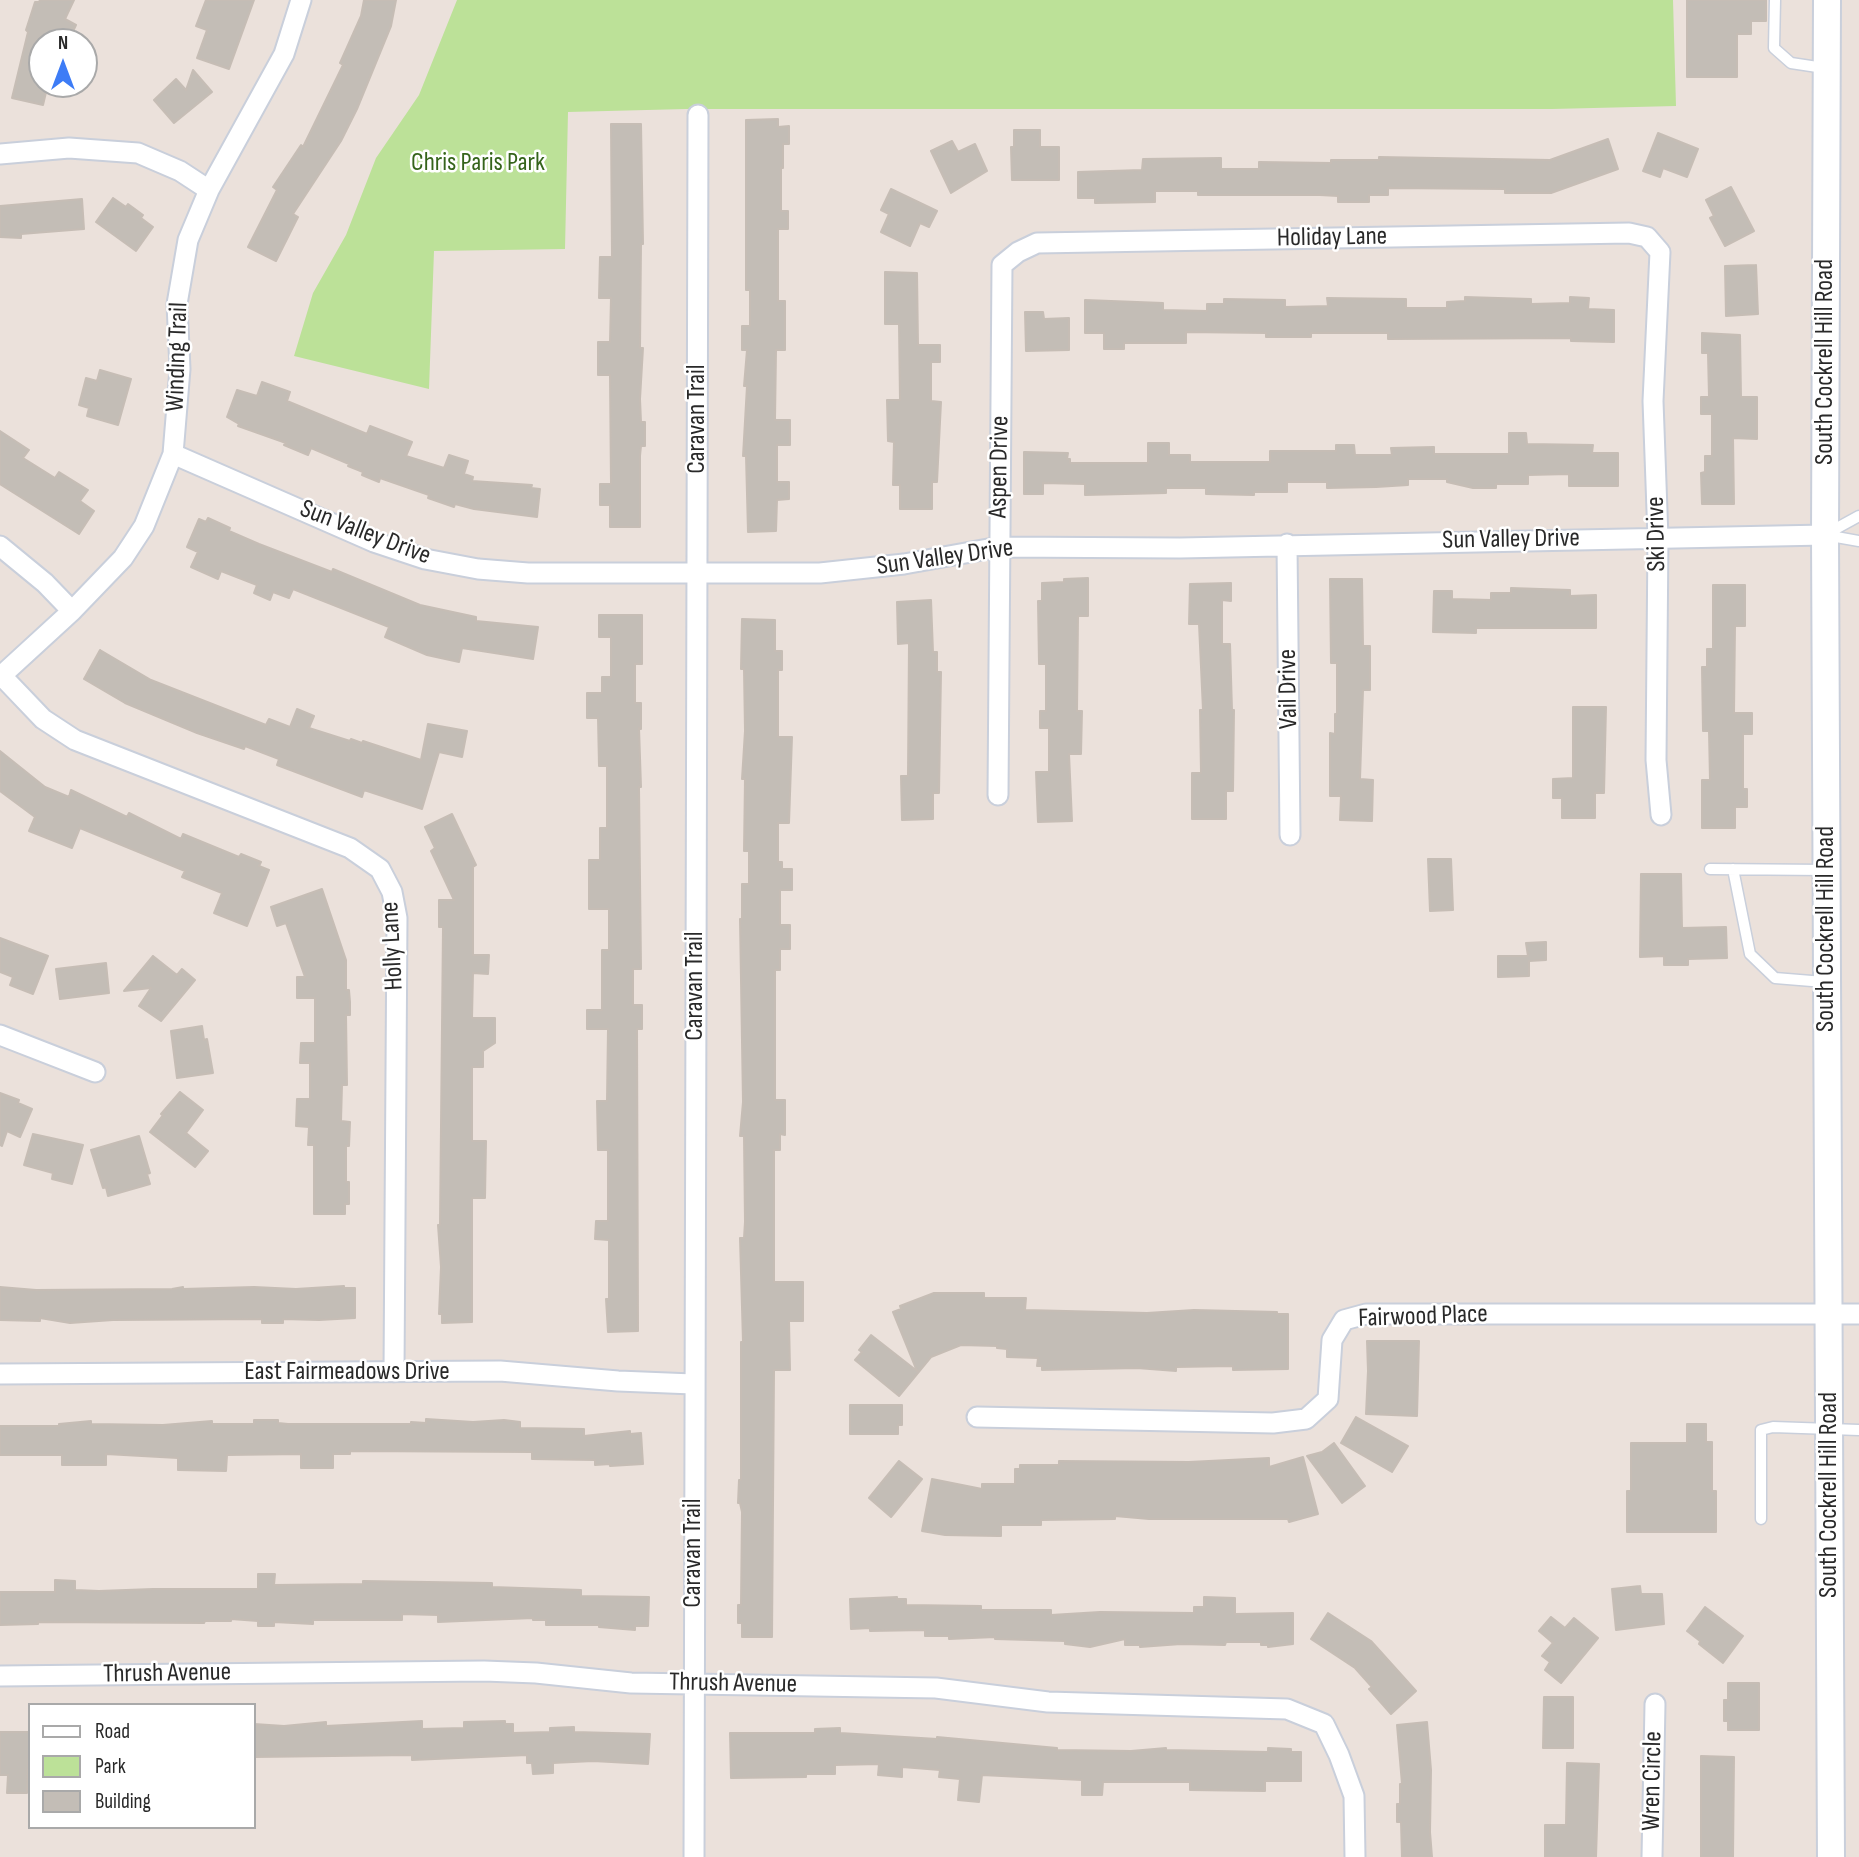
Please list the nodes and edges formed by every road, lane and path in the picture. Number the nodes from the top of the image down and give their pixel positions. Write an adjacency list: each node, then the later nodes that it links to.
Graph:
1 (301, 0): 7 (street, Winding Trail)
2 (1775, 0): 4 (lane)
3 (1827, 0): 4 (main road, South Cockrell Hill Road)
4 (1826, 69): 12 (main road, South Cockrell Hill Road)
5 (698, 115): 18 (street, Caravan Trail)
6 (0, 154): 7 (street)
7 (209, 190): 10 (street, Winding Trail)
8 (1660, 252): 9 (street, Holiday Lane); 13 (street, Ski Drive)
9 (1002, 265): 17 (street, Aspen Drive)
10 (173, 454): 18 (street, Sun Valley Drive); 19 (street, Winding Trail)
11 (1859, 516): 12 (lane)
12 (1825, 535): 13 (street, Sun Valley Drive); 14 (lane); 26 (main road, South Cockrell Hill Road)
13 (1658, 538): 15 (street, Sun Valley Drive); 22 (street, Ski Drive)
14 (1859, 541)
15 (1287, 544): 17 (street, Sun Valley Drive); 23 (street, Vail Drive)
16 (0, 546): 19 (street)
17 (999, 547): 18 (street, Sun Valley Drive); 21 (street, Aspen Drive)
18 (696, 572): 34 (street, Caravan Trail)
19 (72, 611): 20 (street, Winding Trail)
20 (1, 676): 32 (street, Holly Lane)
21 (998, 795)
22 (1661, 815)
23 (1290, 835)
24 (1710, 869): 25 (lane)
25 (1733, 869): 26 (lane); 27 (lane)
26 (1826, 870): 27 (main road, South Cockrell Hill Road)
27 (1826, 982): 30 (main road, South Cockrell Hill Road)
28 (0, 1035): 29 (street)
29 (95, 1072)
30 (1828, 1314): 31 (street, Fairwood Place); 35 (street, Fairwood Place); 36 (main road, South Cockrell Hill Road)
31 (1859, 1314)
32 (394, 1372): 33 (street, East Fairmeadows Drive); 34 (street, East Fairmeadows Drive)
33 (0, 1374)
34 (693, 1384): 40 (street, Caravan Trail)
35 (977, 1418)
36 (1829, 1429): 37 (lane); 38 (lane); 45 (main road, South Cockrell Hill Road)
37 (1859, 1430)
38 (1761, 1519)
39 (0, 1676): 40 (street, Thrush Avenue)
40 (693, 1683): 42 (street, Caravan Trail); 43 (street, Thrush Avenue)
41 (1655, 1704): 44 (street, Wren Circle)
42 (694, 1857)
43 (1356, 1857)
44 (1652, 1857)
45 (1831, 1857)

